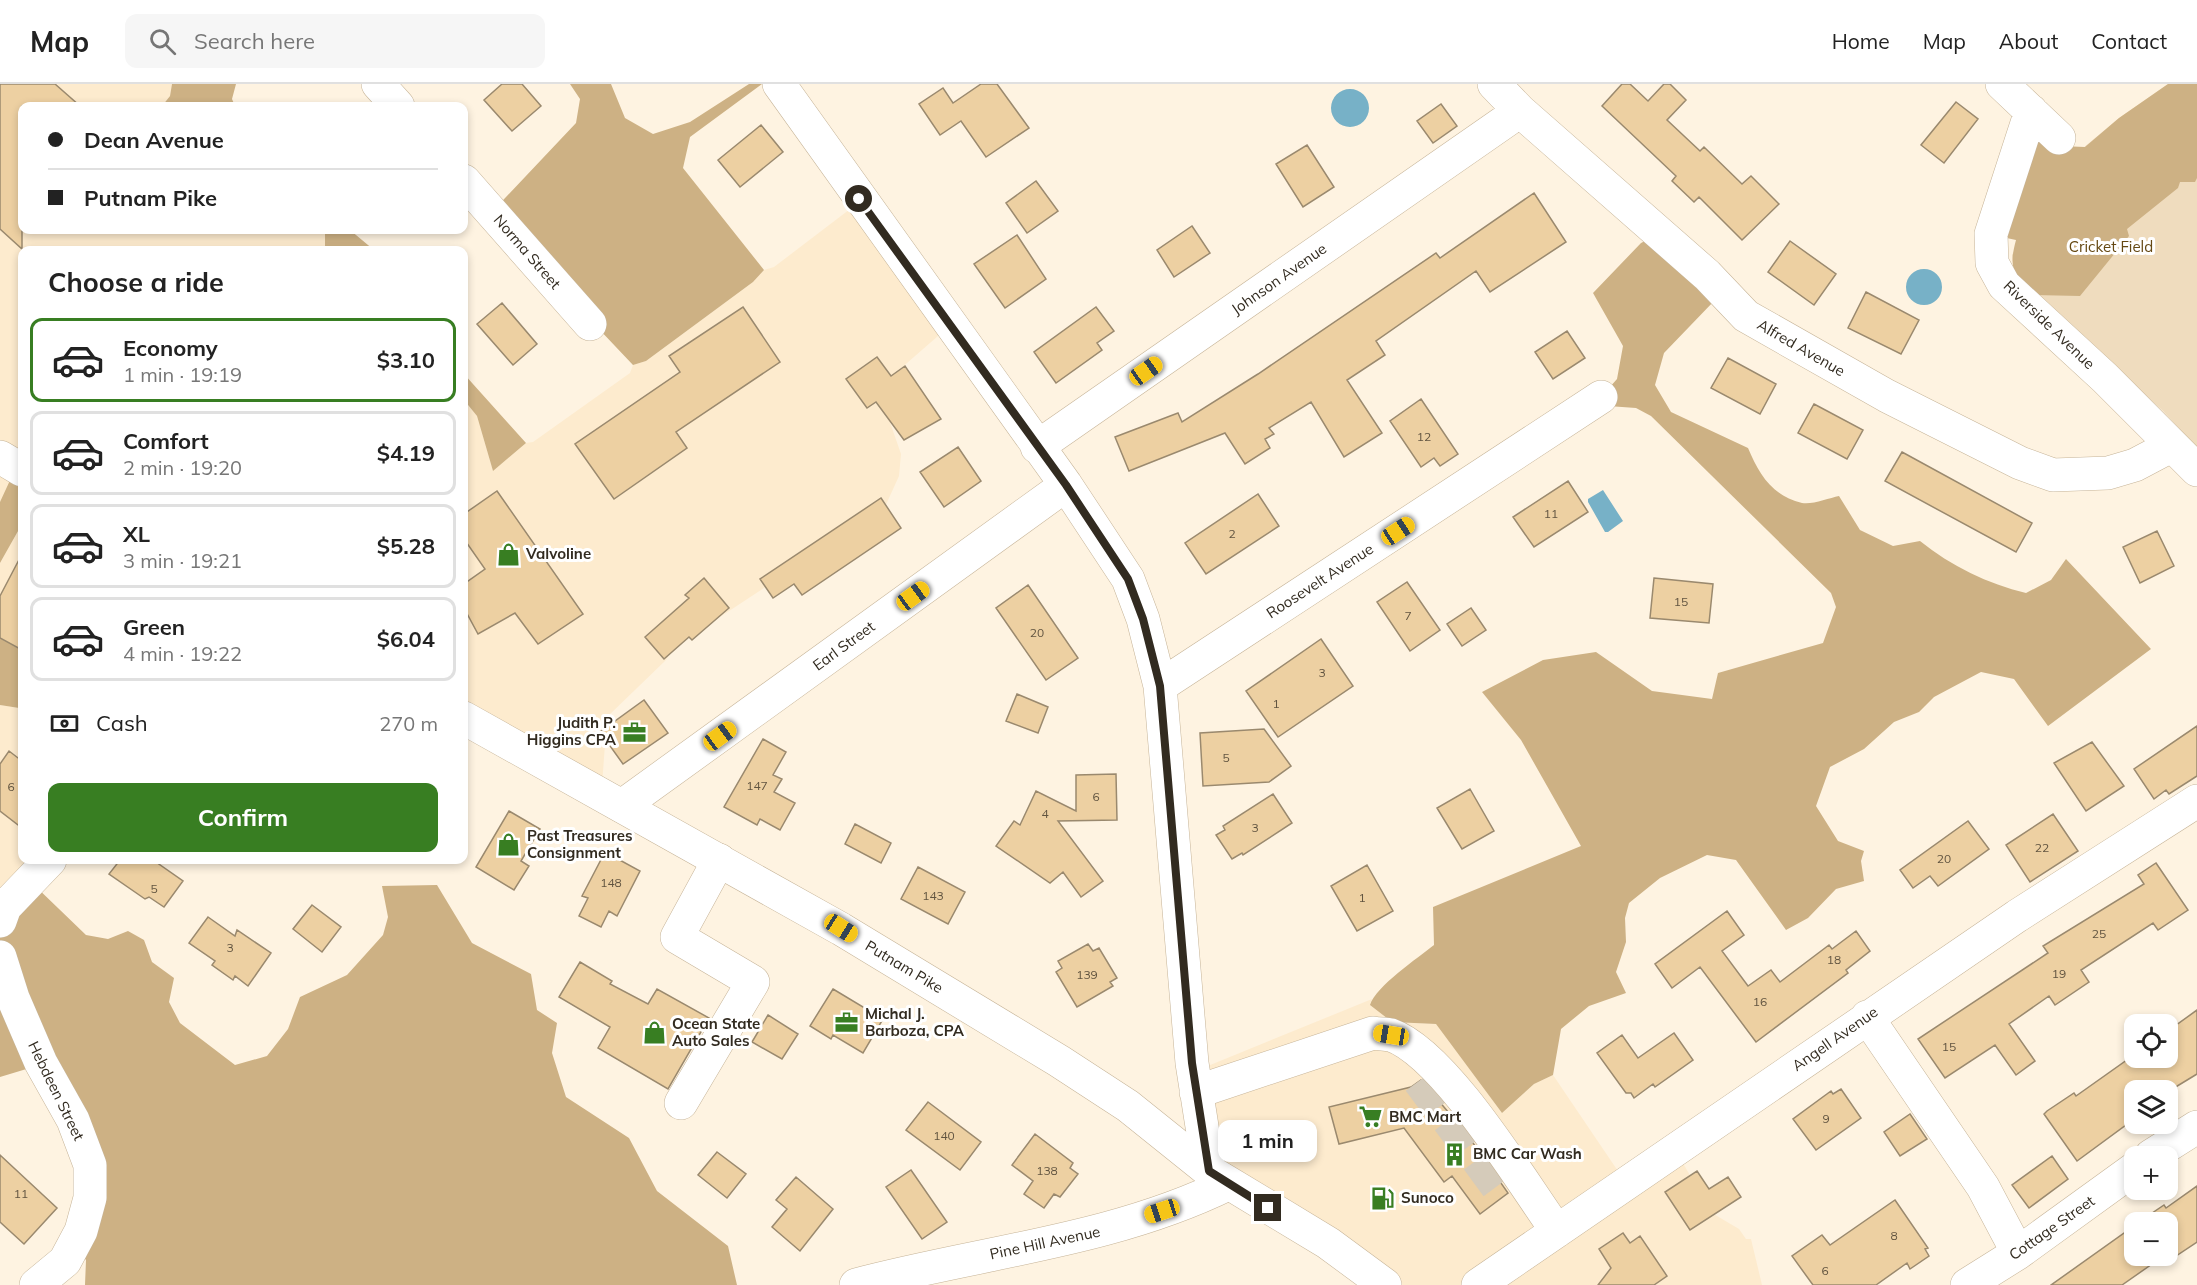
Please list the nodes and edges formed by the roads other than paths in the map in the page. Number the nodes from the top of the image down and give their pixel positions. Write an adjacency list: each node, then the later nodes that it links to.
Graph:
1 (378, 84): 5 (street)
2 (779, 84): 13 (street)
3 (1494, 84): 6 (street, Alfred Avenue)
4 (2002, 84): 7 (street)
5 (394, 102)
6 (1520, 111): 12 (street, Alfred Avenue); 13 (street, Johnson Avenue)
7 (2031, 111): 8 (street); 12 (street, Riverside Avenue)
8 (2059, 138)
9 (468, 186): 10 (street, Norma Street)
10 (590, 324)
11 (1601, 397): 18 (street, Roosevelt Avenue)
12 (2171, 446): 16 (street, Riverside Avenue)
13 (1037, 447): 17 (street)
14 (0, 457): 15 (street)
15 (18, 468)
16 (2197, 470)
17 (1066, 485): 18 (street); 21 (street, Earl Street)
18 (1160, 686): 27 (street)
19 (468, 720): 21 (street, Putnam Pike)
20 (2197, 801): 26 (street, Angell Avenue)
21 (622, 806): 22 (street, Putnam Pike)
22 (719, 860): 28 (street); 32 (street, Putnam Pike)
23 (46, 864): 24 (street)
24 (0, 921)
25 (0, 957): 36 (street, Hebdeen Street)
26 (1867, 1017): 34 (street, Angell Avenue); 35 (street)
27 (1196, 1092): 32 (street); 34 (street)
28 (681, 1103)
29 (2197, 1126): 30 (street)
30 (2166, 1146)
31 (2124, 1176): 35 (street, Cottage Street)
32 (1219, 1177): 37 (street, Pine Hill Avenue); 38 (street, Putnam Pike)
33 (1504, 1196): 34 (street)
34 (1549, 1220): 39 (street, Angell Avenue)
35 (2018, 1253): 40 (street, Cottage Street)
36 (36, 1285)
37 (856, 1285)
38 (1385, 1285)
39 (1478, 1285)
40 (1967, 1285)

